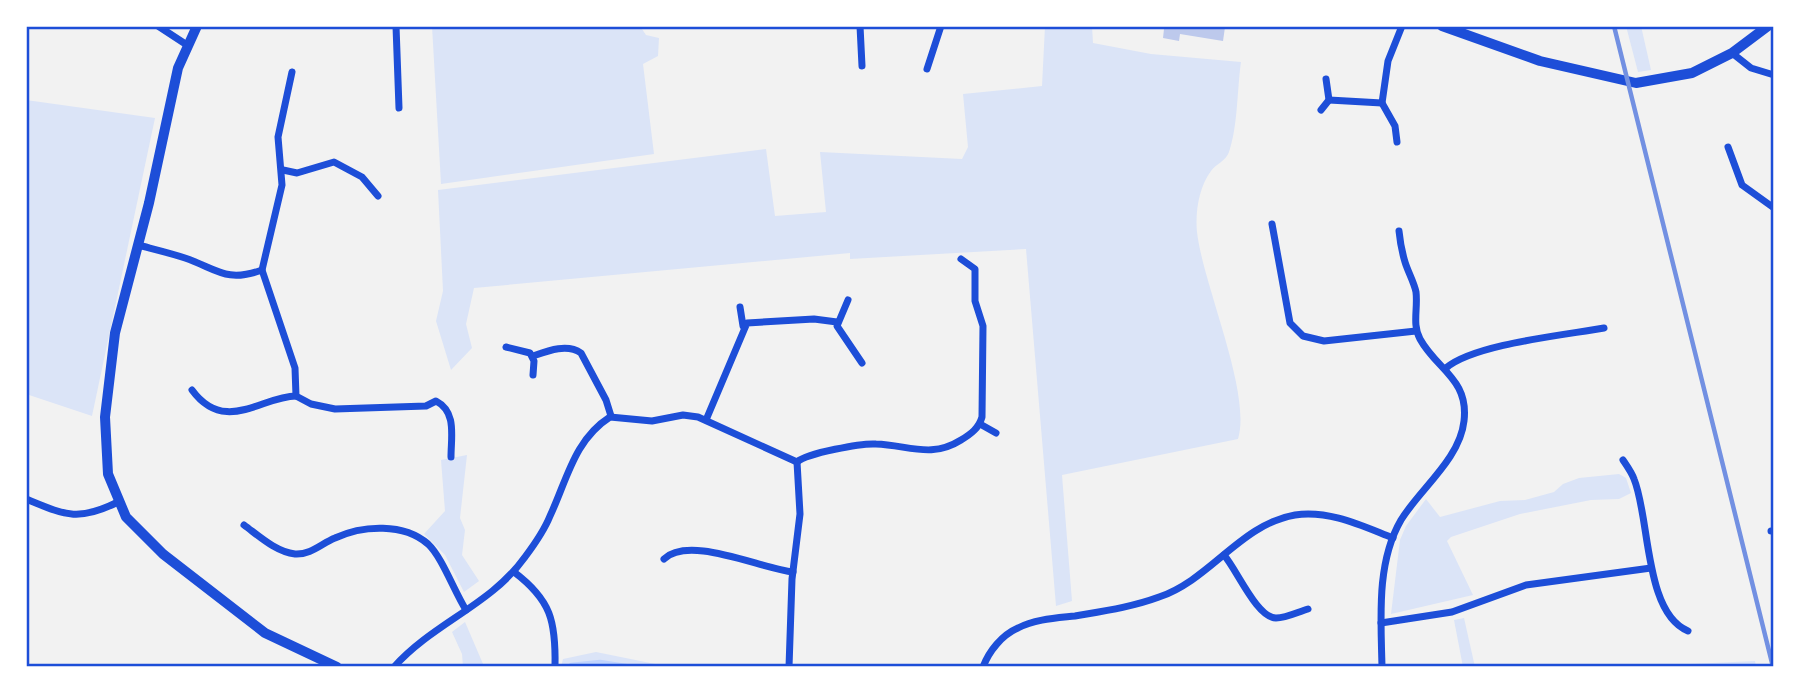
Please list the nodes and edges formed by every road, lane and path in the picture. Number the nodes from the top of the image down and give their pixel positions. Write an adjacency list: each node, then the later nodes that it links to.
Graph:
1 (158, 26): 10 (street)
2 (197, 26): 10 (street)
3 (396, 26): 19 (street)
4 (860, 26): 12 (street)
5 (1402, 26): 18 (street)
6 (1442, 26): 9 (street)
7 (1768, 26): 11 (street)
8 (940, 27): 13 (street)
9 (1469, 31): 11 (street)
10 (187, 45): 28 (street)
11 (1732, 53): 15 (street)
12 (862, 66)
13 (927, 69)
14 (292, 72): 23 (street)
15 (1774, 75)
16 (1326, 79): 17 (street)
17 (1329, 100): 18 (street); 20 (street)
18 (1382, 103): 21 (street)
19 (399, 108)
20 (1321, 110)
21 (1397, 142)
22 (1728, 147): 25 (street)
23 (283, 170): 24 (street); 30 (street)
24 (379, 196)
25 (1774, 208)
26 (1272, 224): 36 (street)
27 (1399, 231): 36 (street)
28 (138, 246): 30 (street); 52 (street)
29 (961, 259): 46 (street)
30 (262, 270): 43 (street)
31 (849, 300): 33 (street)
32 (740, 307): 34 (street)
33 (837, 322): 34 (street); 39 (street)
34 (744, 326): 45 (street)
35 (1604, 328): 40 (street)
36 (1416, 331): 40 (street)
37 (506, 347): 38 (street)
38 (533, 356): 41 (street); 44 (street)
39 (862, 363)
40 (1446, 368): 54 (street)
41 (533, 375)
42 (192, 390): 43 (street)
43 (296, 396): 48 (street)
44 (611, 416): 45 (street); 58 (street)
45 (706, 420): 50 (street)
46 (980, 424): 47 (street); 50 (street)
47 (996, 433)
48 (451, 457)
49 (1623, 460): 57 (street)
50 (797, 462): 59 (street)
51 (26, 499): 52 (street)
52 (118, 502): 64 (street)
53 (244, 525): 61 (street)
54 (1393, 538): 55 (street); 62 (street)
55 (1224, 555): 60 (street); 68 (street)
56 (664, 559): 59 (street)
57 (1651, 568): 62 (street); 63 (street)
58 (514, 572): 61 (street); 66 (street)
59 (793, 572): 67 (street)
60 (1308, 609)
61 (466, 610): 65 (street)
62 (1381, 623): 69 (street)
63 (1688, 631)
64 (337, 667)
65 (394, 667)
66 (555, 667)
67 (789, 667)
68 (983, 667)
69 (1382, 667)

